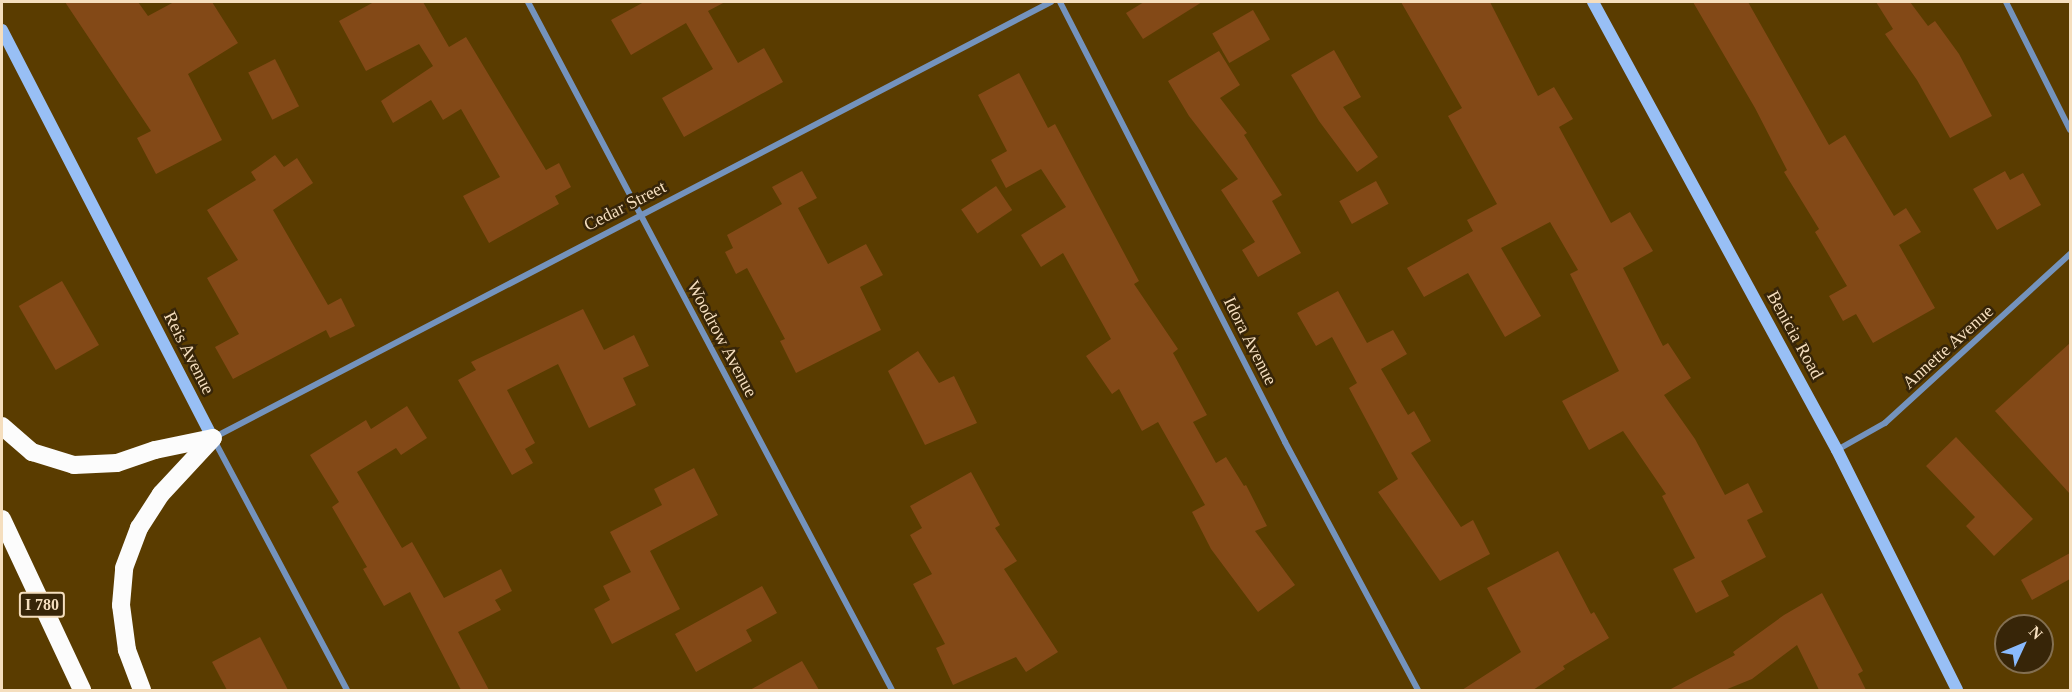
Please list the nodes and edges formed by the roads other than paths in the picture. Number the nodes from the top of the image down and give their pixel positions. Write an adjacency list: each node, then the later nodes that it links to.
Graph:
1 (528, 2): 8 (street, Woodrow Avenue)
2 (1052, 2): 8 (street, Cedar Street)
3 (1060, 2): 18 (street, Idora Avenue)
4 (1593, 2): 12 (main road, Benicia Road)
5 (2006, 2): 7 (street)
6 (2, 30): 11 (main road, Reis Avenue)
7 (2070, 130)
8 (640, 215): 11 (street, Cedar Street); 17 (street, Woodrow Avenue)
9 (2070, 254): 12 (street, Annette Avenue)
10 (2, 426): 11 (highway)
11 (213, 438): 15 (highway); 16 (street, Reis Avenue)
12 (1837, 450): 19 (main road, Benicia Road)
13 (2, 519): 14 (highway, I 780)
14 (82, 690)
15 (142, 690)
16 (347, 690)
17 (892, 690)
18 (1418, 690)
19 (1957, 690)

